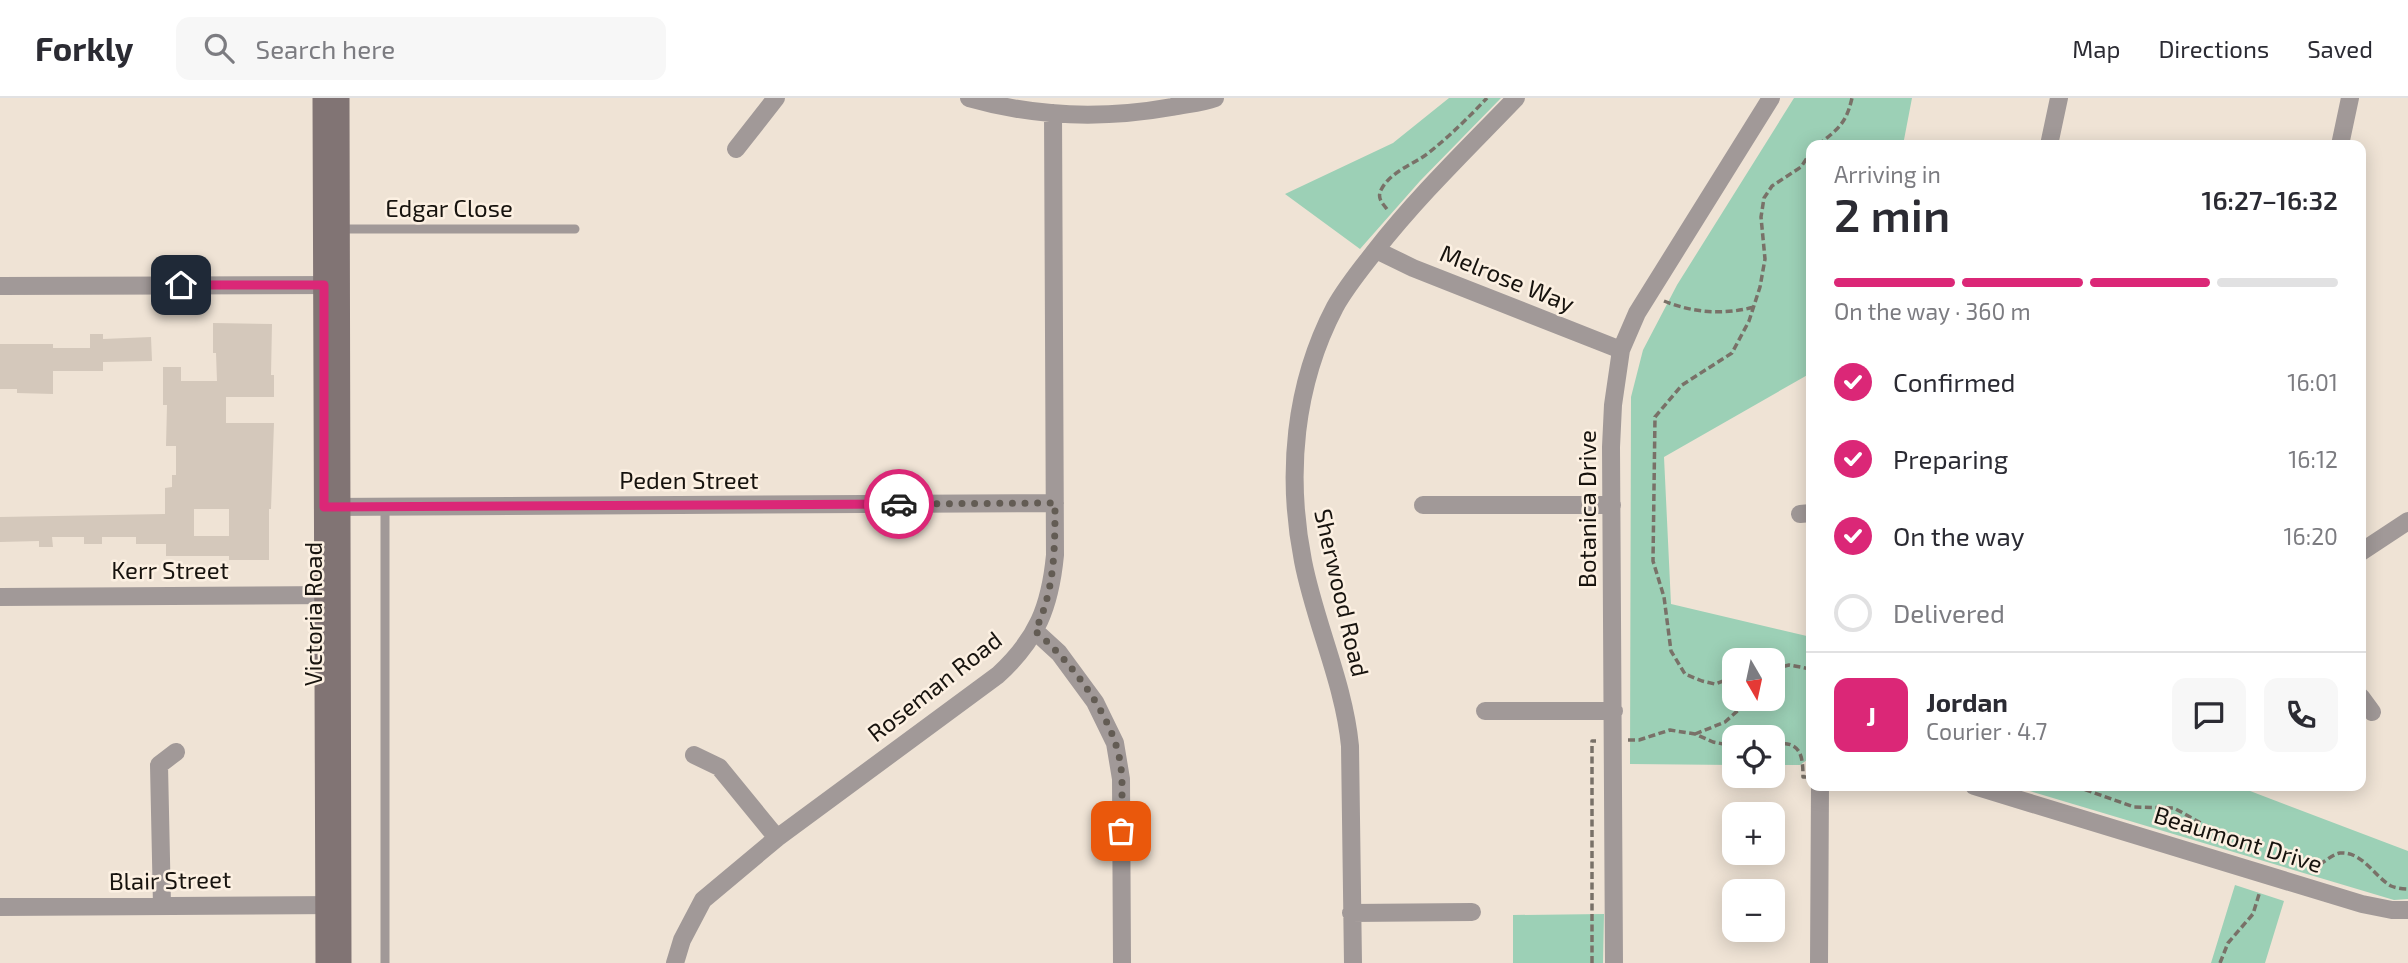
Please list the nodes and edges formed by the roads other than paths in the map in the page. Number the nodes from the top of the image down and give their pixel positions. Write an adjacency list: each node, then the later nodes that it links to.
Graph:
1 (323, 98): 14 (main road, Victoria Road)
2 (338, 98): 14 (main road, Victoria Road)
3 (776, 98): 13 (street)
4 (968, 98): 10 (street)
5 (1215, 98): 10 (street)
6 (1516, 98): 16 (street, Sherwood Road)
7 (1771, 98): 19 (street, Botanica Drive)
8 (2059, 98): 11 (street)
9 (2350, 98): 12 (street)
10 (1054, 113): 20 (street, Roseman Road)
11 (2050, 140)
12 (2341, 140)
13 (736, 149)
14 (331, 229): 15 (lane, Edgar Close); 17 (main road, Victoria Road)
15 (575, 229)
16 (1376, 250): 19 (street, Melrose Way); 44 (street, Sherwood Road)
17 (332, 285): 18 (street); 23 (main road, Victoria Road)
18 (0, 286)
19 (1621, 350): 22 (street, Botanica Drive)
20 (1055, 503): 24 (street, Peden Street); 29 (street, Roseman Road)
21 (1423, 505): 22 (street)
22 (1612, 505): 32 (street, Botanica Drive)
23 (332, 507): 24 (street, Peden Street); 27 (main road, Victoria Road)
24 (385, 507): 47 (lane)
25 (2408, 522): 26 (street)
26 (2366, 549)
27 (333, 594): 28 (street, Kerr Street); 39 (main road, Victoria Road)
28 (0, 597)
29 (1035, 631): 38 (street, Roseman Road); 49 (street)
30 (2366, 704): 33 (street)
31 (1485, 711): 32 (street)
32 (1614, 711): 51 (street, Botanica Drive)
33 (2372, 712)
34 (176, 752): 40 (street)
35 (694, 755): 38 (street)
36 (1820, 791): 52 (street)
37 (1991, 791): 42 (street, Beaumont Drive)
38 (777, 838): 48 (street, Roseman Road)
39 (333, 905): 40 (street, Blair Street); 45 (main road, Victoria Road); 46 (main road, Victoria Road)
40 (162, 906): 41 (street, Blair Street)
41 (0, 907)
42 (2408, 910)
43 (1472, 912): 44 (street)
44 (1351, 913): 50 (street, Sherwood Road)
45 (326, 963)
46 (341, 963)
47 (385, 963)
48 (675, 963)
49 (1122, 963)
50 (1353, 963)
51 (1614, 963)
52 (1819, 963)

